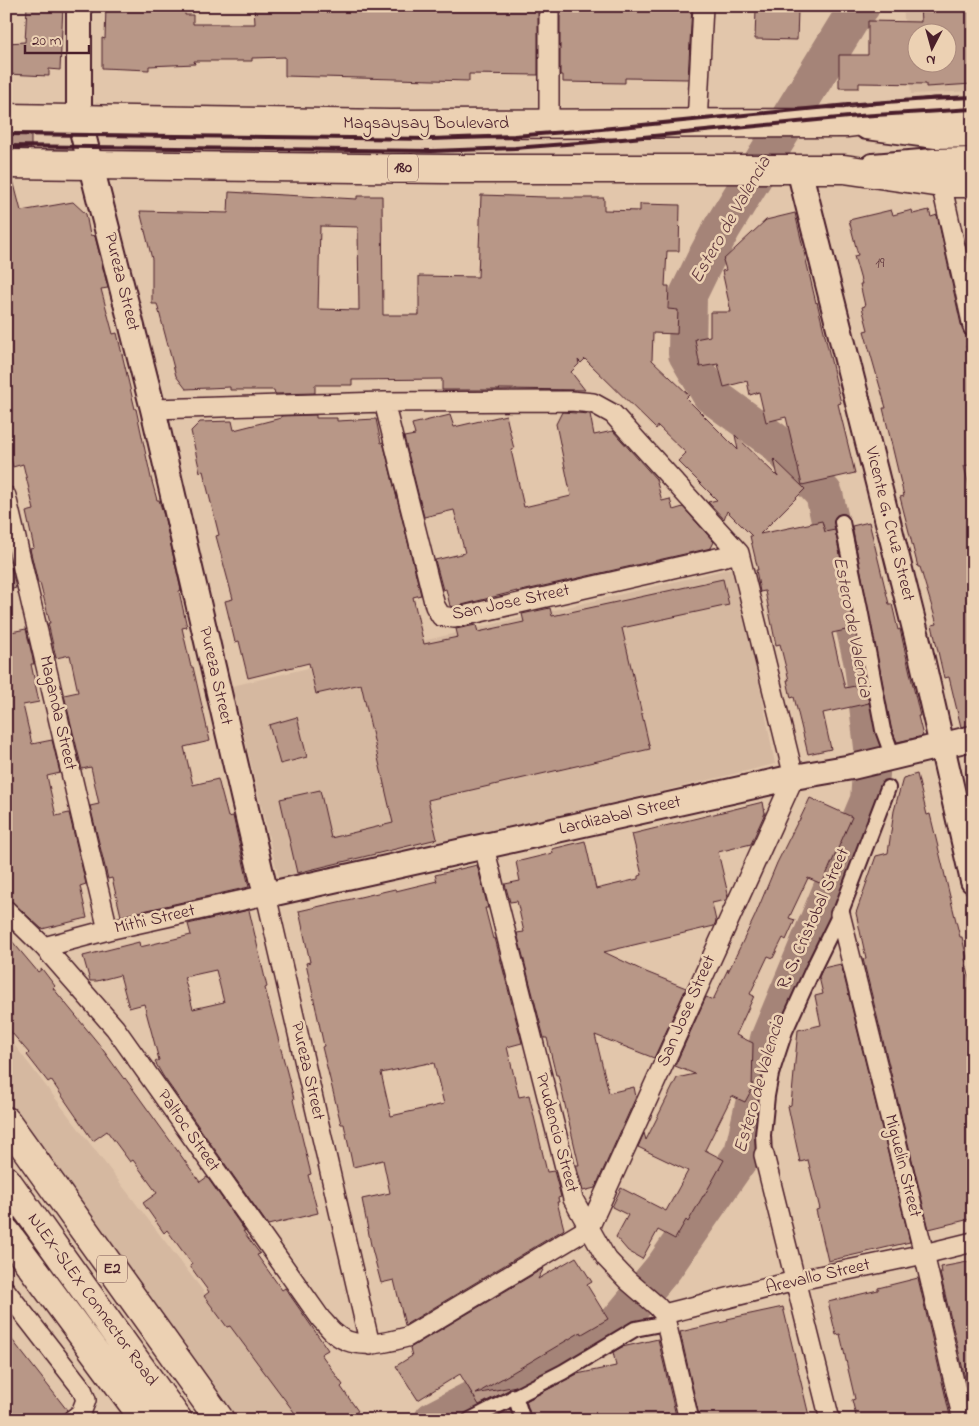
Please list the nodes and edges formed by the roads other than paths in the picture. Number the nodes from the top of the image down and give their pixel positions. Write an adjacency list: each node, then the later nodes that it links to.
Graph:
1 (79, 6): 6 (street, Pureza Street)
2 (549, 6): 8 (street)
3 (703, 6): 9 (street)
4 (973, 112): 7 (main road, Magsaysay Boulevard)
5 (6, 118): 6 (main road, Magsaysay Boulevard)
6 (79, 119): 8 (main road, Magsaysay Boulevard); 13 (street, Pureza Street)
7 (846, 123): 9 (main road, Magsaysay Boulevard); 10 (main road, Magsaysay Boulevard)
8 (549, 124): 9 (main road, Magsaysay Boulevard)
9 (697, 124)
10 (973, 134)
11 (973, 161): 15 (main road)
12 (6, 164): 13 (main road, 180)
13 (91, 165): 14 (main road, 180); 19 (street, Pureza Street)
14 (793, 169): 15 (main road, 180); 24 (street, Vicente G. Cruz Street)
15 (938, 172): 16 (main road); 17 (street)
16 (973, 183)
17 (973, 327)
18 (384, 402): 19 (street); 22 (street); 22 (street, San Jose Street)
19 (153, 409): 30 (street, Pureza Street)
20 (6, 496): 33 (street, Maganda Street)
21 (842, 522): 25 (street)
22 (740, 553): 26 (street)
23 (973, 738): 24 (street, Lardizabal Street)
24 (942, 745): 25 (street, Lardizabal Street); 29 (street, Vicente G. Cruz Street)
25 (889, 758): 26 (street, Lardizabal Street)
26 (794, 778): 28 (street, Lardizabal Street); 38 (street, San Jose Street)
27 (888, 788): 32 (street, R. S. Cristobal Street)
28 (484, 847): 30 (street, Lardizabal Street); 38 (street, Prudencio Street)
29 (973, 881)
30 (266, 895): 33 (street, Mithi Street); 45 (street, Pureza Street)
31 (6, 910): 34 (street, Paltoc Street)
32 (840, 914): 36 (street, R. S. Cristobal Street); 41 (street, Miguelin Street)
33 (108, 930): 34 (street, Mithi Street)
34 (44, 947): 45 (street, Paltoc Street)
35 (6, 1121): 50 (main road, NLEX-SLEX Connector Road / E2)
36 (764, 1155): 42 (street)
37 (6, 1180): 49 (main road, NLEX-SLEX Connector Road / E2)
38 (589, 1228): 44 (street, Prudencio Street); 45 (street)
39 (6, 1232): 48 (main road)
40 (973, 1242): 41 (street, Arevallo Street)
41 (924, 1254): 42 (street, Arevallo Street); 55 (street, Miguelin Street)
42 (795, 1282): 44 (street, Arevallo Street); 54 (street)
43 (6, 1291): 47 (street)
44 (663, 1314): 46 (street); 53 (street)
45 (370, 1345)
46 (515, 1396): 51 (street); 52 (street)
47 (72, 1420)
48 (144, 1420)
49 (178, 1420)
50 (220, 1420)
51 (470, 1420)
52 (523, 1420)
53 (689, 1420)
54 (830, 1420)
55 (963, 1420)

